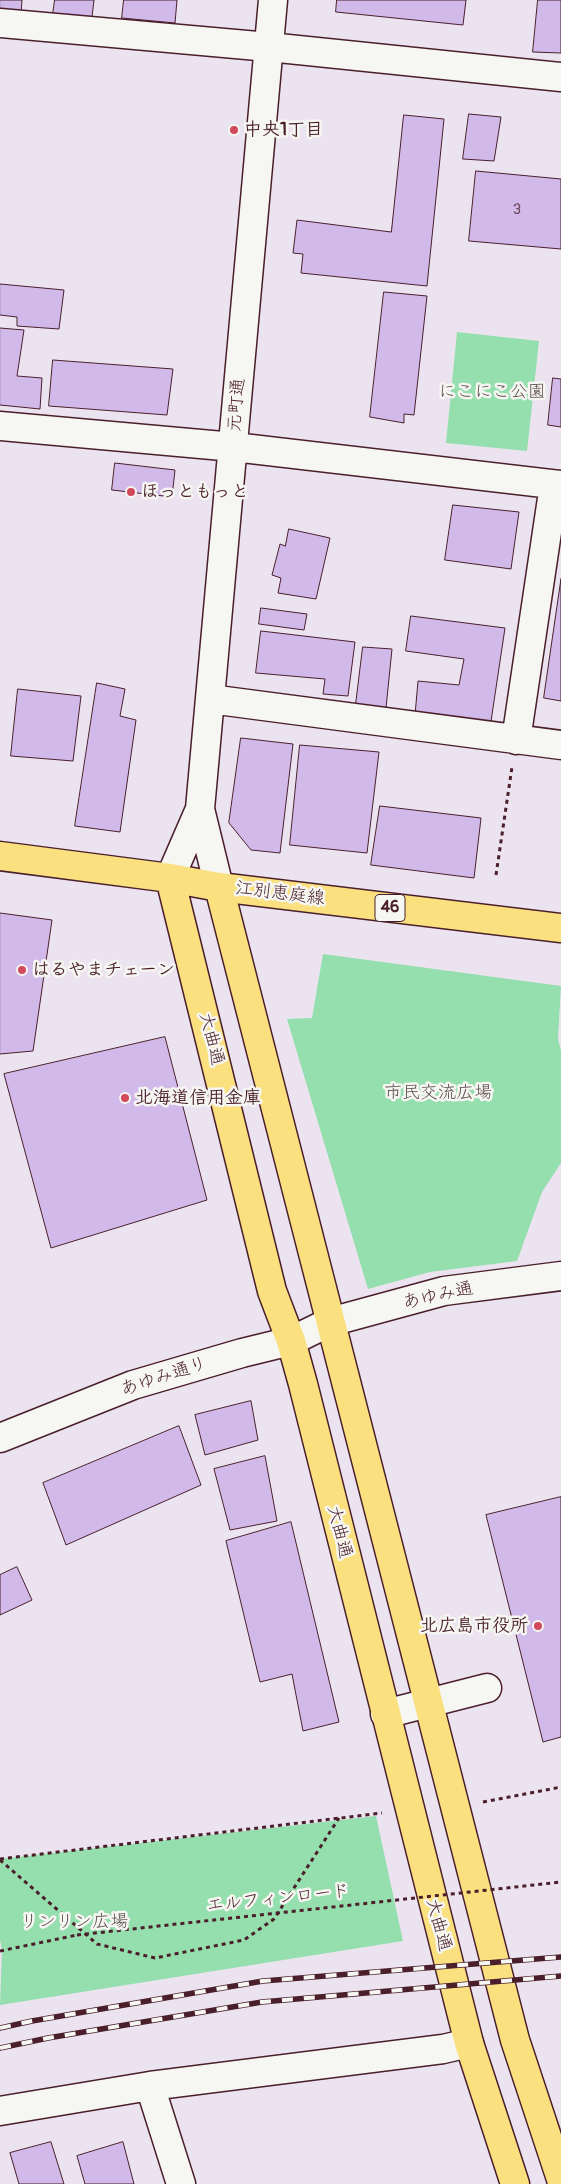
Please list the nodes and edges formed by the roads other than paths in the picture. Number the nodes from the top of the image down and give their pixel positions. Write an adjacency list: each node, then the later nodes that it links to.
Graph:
1 (273, 0): 3 (street, 元町通)
2 (0, 23): 3 (street)
3 (269, 47): 4 (street); 6 (street, 元町通)
4 (561, 77)
5 (0, 426): 6 (street)
6 (234, 447): 7 (street); 8 (street, 元町通)
7 (558, 485): 9 (street)
8 (210, 699): 9 (street); 11 (street, 元町通)
9 (516, 740): 10 (street)
10 (561, 745)
11 (200, 809): 13 (street); 14 (street)
12 (0, 856): 13 (main road, 江別恵庭線 / 46)
13 (170, 878): 14 (main road, 江別恵庭線 / 46); 18 (main road, 大曲通)
14 (219, 887): 15 (main road, 江別恵庭線 / 46); 17 (main road)
15 (561, 928)
16 (557, 1280): 17 (street, あゆみ通)
17 (330, 1322): 18 (street, あゆみ通り); 21 (main road)
18 (291, 1341): 19 (street, あゆみ通り); 22 (main road, 大曲通)
19 (0, 1438)
20 (487, 1688): 21 (street)
21 (428, 1703): 22 (street); 26 (main road)
22 (385, 1714): 23 (main road, 大曲通)
23 (469, 2044): 24 (street); 28 (main road, 大曲通)
24 (150, 2086): 25 (street); 27 (street)
25 (0, 2111)
26 (561, 2179)
27 (181, 2184)
28 (515, 2184)

